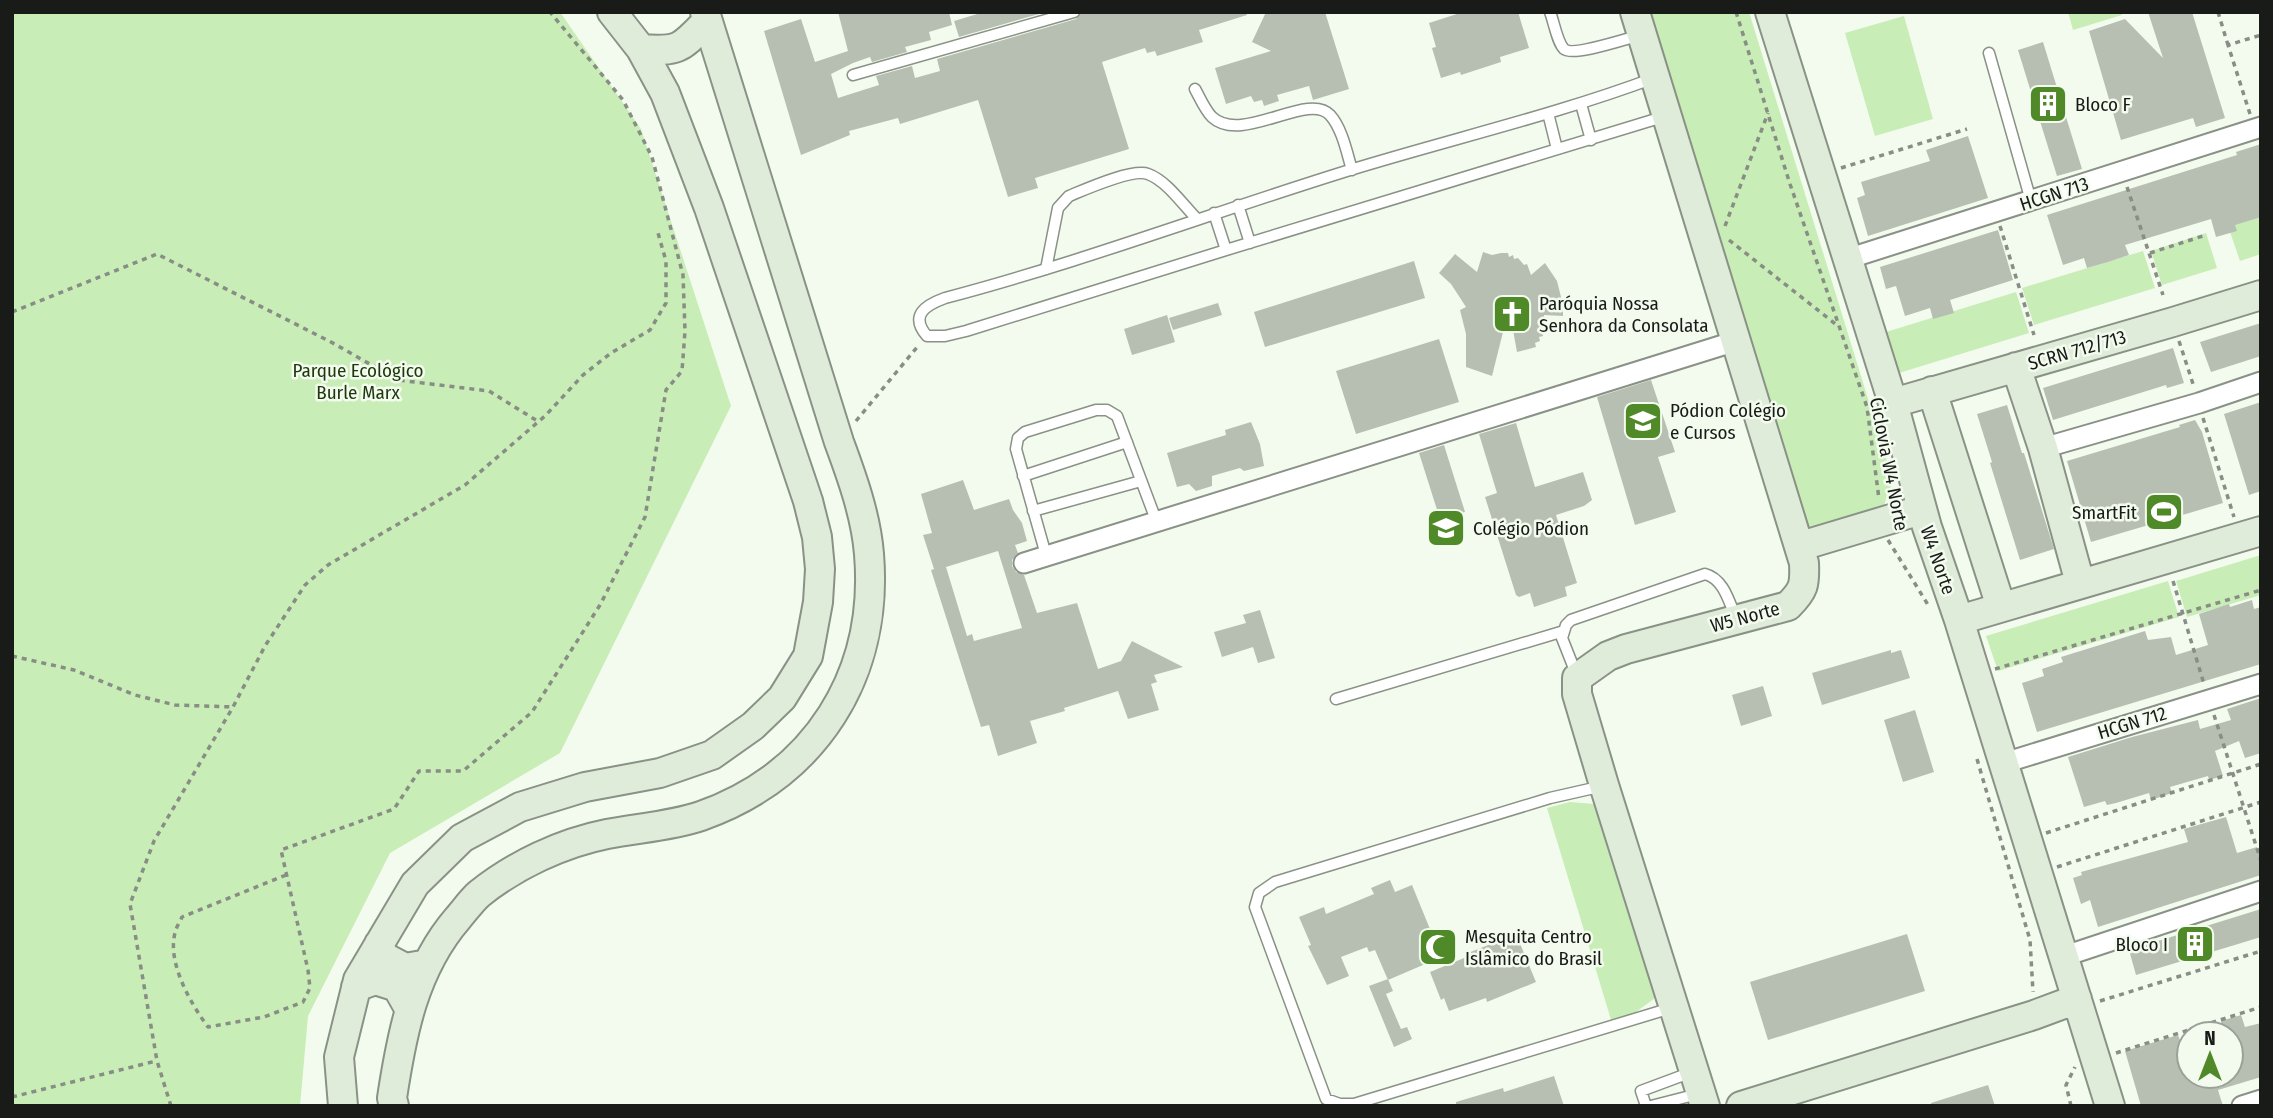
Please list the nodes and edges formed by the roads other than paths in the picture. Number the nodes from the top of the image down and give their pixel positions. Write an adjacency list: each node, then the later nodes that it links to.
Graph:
1 (612, 12): 7 (street)
2 (1074, 12): 9 (lane)
3 (1550, 12): 6 (lane)
4 (1770, 12): 25 (street, W4 Norte)
5 (706, 17): 7 (street); 57 (street)
6 (1639, 23): 10 (street, W5 Norte)
7 (641, 50): 55 (street)
8 (1989, 54): 19 (lane)
9 (853, 75)
10 (1656, 78): 12 (lane); 14 (street, W5 Norte)
11 (1195, 89): 18 (lane)
12 (1581, 104): 13 (lane); 16 (lane)
13 (1548, 113): 17 (lane); 18 (lane)
14 (1667, 116): 16 (lane); 28 (street, W5 Norte)
15 (2256, 122): 19 (street, HCGN 713)
16 (1591, 140): 17 (lane)
17 (1557, 149): 23 (lane)
18 (1352, 170): 20 (lane)
19 (2031, 201): 25 (street, HCGN 713)
20 (1238, 205): 21 (lane); 23 (lane)
21 (1214, 213): 22 (lane); 24 (lane)
22 (1197, 219): 26 (lane); 26 (lane)
23 (1251, 243): 24 (lane)
24 (1226, 250): 26 (lane)
25 (1847, 259): 32 (street, W4 Norte)
26 (1046, 269)
27 (2261, 295): 29 (street, SCRN 712/713)
28 (1736, 341): 39 (street); 41 (street, W5 Norte)
29 (2016, 367): 31 (street, SCRN 712/713); 34 (street)
30 (2261, 382): 34 (street)
31 (1932, 391): 32 (street, SCRN 712/713); 45 (street)
32 (1893, 403): 37 (street, W4 Norte)
33 (1127, 442): 35 (lane); 35 (lane); 36 (lane)
34 (2043, 449): 44 (street)
35 (1023, 476): 38 (lane)
36 (1141, 481): 38 (lane); 39 (lane)
37 (1921, 510): 41 (street); 46 (street, W4 Norte)
38 (1033, 511): 42 (lane)
39 (1156, 520): 42 (street)
40 (2251, 535): 44 (street)
41 (1801, 546): 47 (street, W5 Norte)
42 (1046, 555): 43 (street)
43 (1024, 563)
44 (2080, 583): 45 (street)
45 (2001, 607): 46 (street)
46 (1947, 618): 52 (street, W4 Norte)
47 (1736, 619): 48 (lane); 49 (street, W5 Norte)
48 (1564, 631): 49 (lane); 51 (lane)
49 (1577, 678): 53 (street)
50 (2261, 684): 52 (street, HCGN 712)
51 (1336, 699)
52 (1990, 760): 56 (street, W4 Norte)
53 (1604, 785): 60 (street); 60 (lane)
54 (2261, 891): 56 (street)
55 (379, 944): 57 (street); 58 (street)
56 (2064, 956): 59 (street, W4 Norte)
57 (428, 964): 61 (street)
58 (356, 987): 61 (street); 64 (street)
59 (2087, 1000): 68 (street); 69 (street, W4 Norte)
60 (1673, 1008): 62 (street)
61 (410, 1010): 65 (street)
62 (1699, 1091): 66 (lane); 67 (lane)
63 (2261, 1100): 70 (street)
64 (343, 1106)
65 (394, 1106)
66 (1646, 1106)
67 (1651, 1106)
68 (1741, 1106)
69 (2110, 1106)
70 (2242, 1106)

